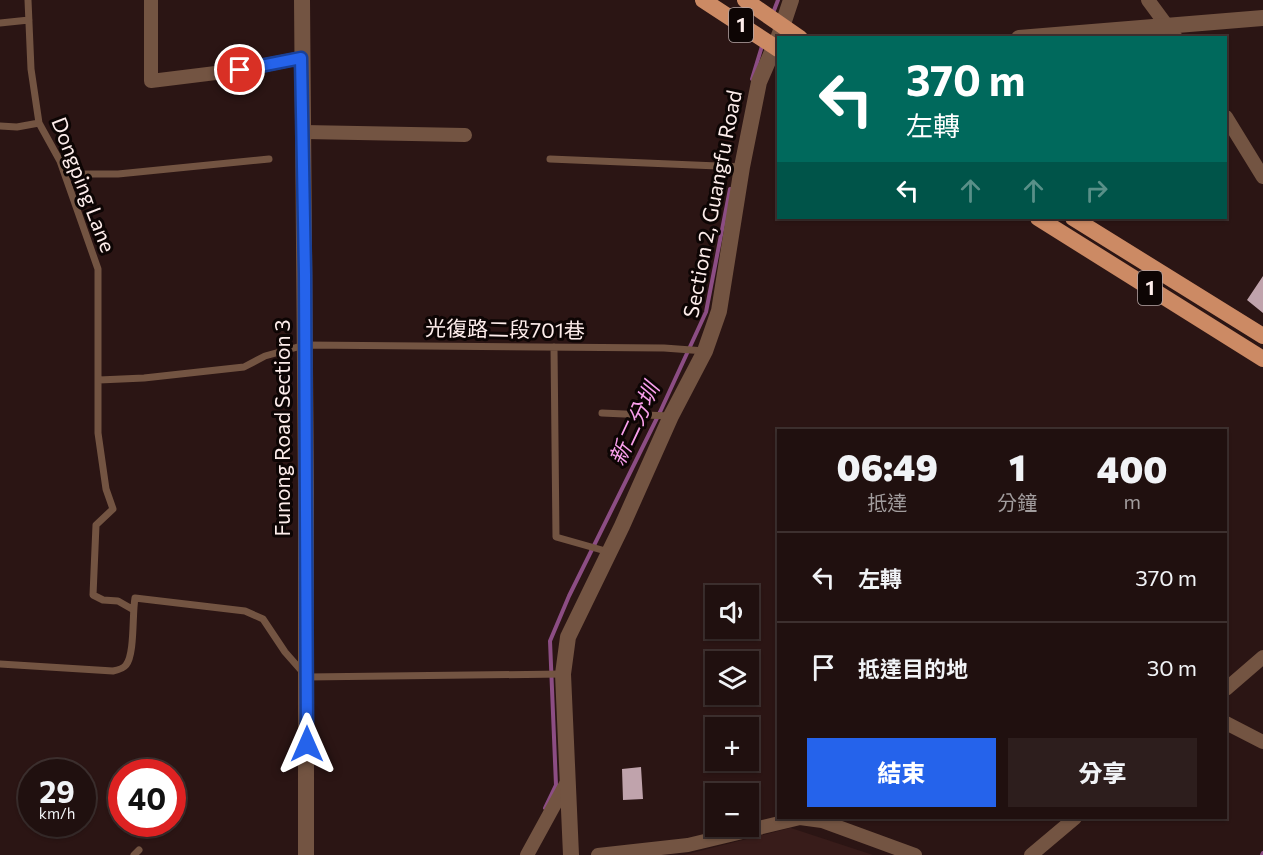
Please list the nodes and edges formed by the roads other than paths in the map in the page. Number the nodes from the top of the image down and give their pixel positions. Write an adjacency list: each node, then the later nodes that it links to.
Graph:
1 (28, 0): 9 (lane, Dongping Lane)
2 (151, 0): 17 (street)
3 (302, 0): 17 (street, Funong Road Section 3)
4 (702, 0): 14 (main road, 1)
5 (745, 0): 15 (main road, 1)
6 (791, 0): 12 (street, Section 2, Guangfu Road)
7 (1148, 0): 11 (street)
8 (1263, 18): 11 (street)
9 (29, 20): 10 (lane); 19 (lane, Dongping Lane)
10 (0, 23)
11 (1172, 31): 13 (street)
12 (779, 36)
13 (1063, 36)
14 (777, 38)
15 (777, 38)
16 (777, 41): 25 (street, Section 2, Guangfu Road)
17 (301, 58): 21 (street, Funong Road Section 3)
18 (1227, 119): 27 (street)
19 (39, 123): 20 (lane); 26 (lane, Dongping Lane)
20 (0, 126)
21 (304, 132): 22 (street); 31 (street, Funong Road Section 3)
22 (465, 135)
23 (269, 159): 26 (lane)
24 (550, 159): 25 (lane)
25 (742, 167): 33 (street, Section 2, Guangfu Road)
26 (65, 174): 35 (lane, Dongping Lane)
27 (1263, 177)
28 (1040, 219): 34 (main road, 1)
29 (1075, 219): 30 (main road, 1)
30 (1263, 336)
31 (305, 345): 32 (lane, 光復路二段701巷); 35 (lane, 光復路二段701巷); 43 (street, Funong Road Section 3)
32 (554, 347): 33 (lane, 光復路二段701巷); 38 (lane)
33 (705, 351): 37 (street, Section 2, Guangfu Road)
34 (1263, 359)
35 (99, 380): 39 (lane, Dongping Lane)
36 (602, 413): 37 (lane)
37 (671, 416): 38 (street, Section 2, Guangfu Road)
38 (609, 552): 42 (street, Section 2, Guangfu Road)
39 (132, 609): 41 (lane); 43 (lane)
40 (1263, 657): 44 (street)
41 (0, 664)
42 (563, 674): 43 (lane); 47 (street, Section 2, Guangfu Road)
43 (307, 677): 51 (street, Funong Road Section 3)
44 (1227, 688)
45 (1227, 724): 46 (street)
46 (1263, 742)
47 (567, 782): 52 (street); 53 (street, Section 2, Guangfu Road)
48 (796, 819): 54 (street)
49 (807, 819): 55 (street)
50 (1074, 819): 56 (street)
51 (306, 855)
52 (527, 855)
53 (571, 855)
54 (598, 855)
55 (915, 855)
56 (1031, 855)

